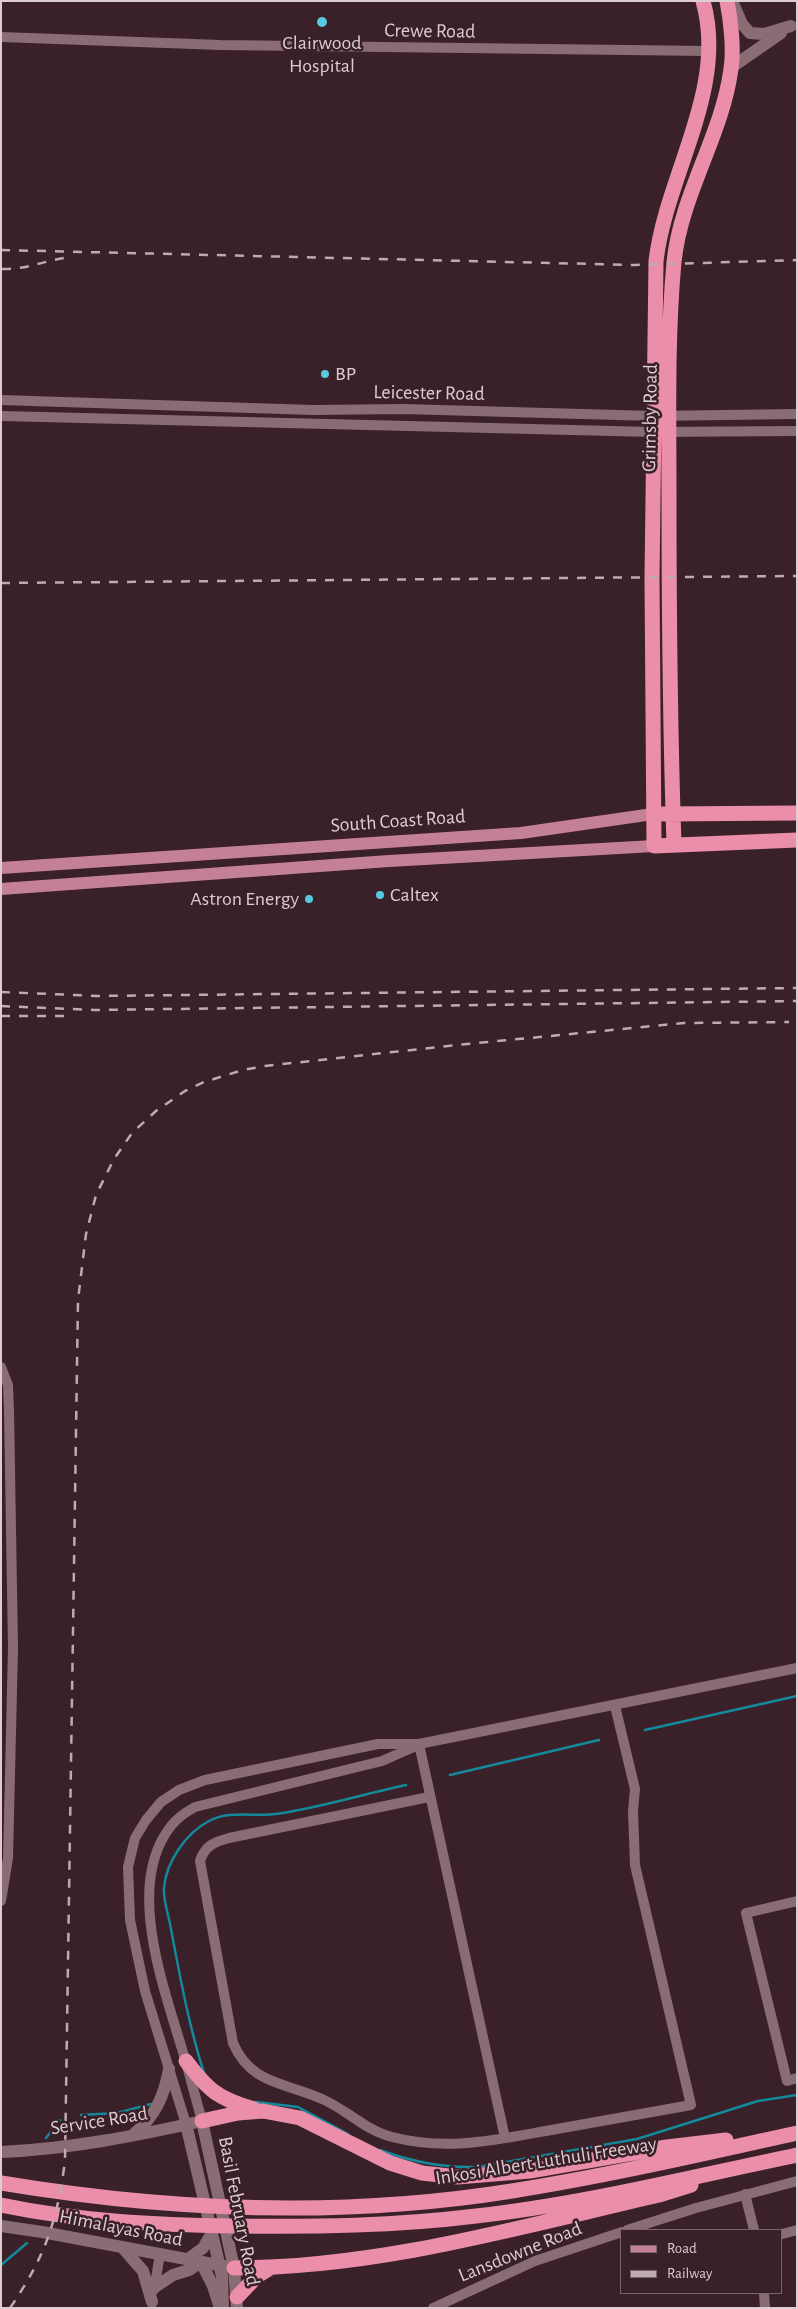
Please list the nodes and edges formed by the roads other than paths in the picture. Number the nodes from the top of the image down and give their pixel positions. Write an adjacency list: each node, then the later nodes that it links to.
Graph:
1 (703, 1): 6 (highway, Grimsby Road)
2 (727, 1): 7 (highway, Grimsby Road)
3 (732, 1): 4 (street)
4 (794, 24): 7 (street)
5 (1, 37): 6 (street, Crewe Road)
6 (708, 51): 8 (highway, Grimsby Road)
7 (732, 67): 9 (highway, Grimsby Road)
8 (661, 228): 9 (highway); 13 (highway, Grimsby Road)
9 (678, 232): 14 (highway, Grimsby Road)
10 (1, 400): 13 (street, Leicester Road)
11 (797, 414): 14 (street, Leicester Road)
12 (1, 416): 16 (street, Leicester Road)
13 (653, 416): 14 (street, Leicester Road); 16 (highway, Grimsby Road)
14 (668, 416): 16 (highway, Grimsby Road)
15 (797, 431): 16 (street, Leicester Road)
16 (661, 432): 18 (highway, Grimsby Road); 19 (highway, Grimsby Road)
17 (797, 813): 19 (highway, South Coast Road)
18 (653, 814): 19 (highway, South Coast Road); 20 (main road, South Coast Road); 24 (highway, Grimsby Road)
19 (673, 814): 23 (highway, Grimsby Road)
20 (558, 828): 22 (main road, South Coast Road); 25 (main road)
21 (797, 840): 23 (highway, South Coast Road)
22 (365, 843): 26 (main road, South Coast Road); 29 (main road)
23 (674, 844): 24 (highway, South Coast Road)
24 (654, 846): 25 (main road, South Coast Road)
25 (560, 850): 29 (main road, South Coast Road)
26 (246, 851): 27 (main road, South Coast Road); 31 (main road)
27 (168, 856): 28 (main road, South Coast Road); 32 (main road)
28 (121, 860): 30 (main road, South Coast Road); 33 (main road)
29 (363, 863): 31 (main road, South Coast Road)
30 (1, 868)
31 (247, 872): 32 (main road, South Coast Road)
32 (170, 877): 33 (main road, South Coast Road)
33 (124, 880): 34 (main road, South Coast Road)
34 (1, 889)
35 (1, 1367): 36 (street)
36 (5, 1449): 39 (street)
37 (797, 1668): 38 (street)
38 (615, 1706): 40 (street); 52 (street)
39 (6, 1739): 43 (street)
40 (419, 1744): 41 (street); 44 (street); 45 (street)
41 (430, 1798): 52 (street); 52 (street)
42 (797, 1901): 46 (street)
43 (1, 1902)
44 (186, 2061): 47 (highway); 48 (street)
45 (169, 2069): 49 (street); 51 (street)
46 (797, 2078)
47 (263, 2111): 48 (highway); 50 (highway)
48 (202, 2121): 49 (street, Service Road); 70 (street, Basil February Road)
49 (186, 2124): 51 (street, Service Road); 64 (street, Basil February Road)
50 (797, 2133): 57 (highway, Inkosi Albert Luthuli Freeway)
51 (132, 2136): 53 (street, Service Road)
52 (505, 2138)
53 (1, 2152)
54 (797, 2155): 55 (highway, Inkosi Albert Luthuli Freeway)
55 (774, 2160): 59 (highway, Inkosi Albert Luthuli Freeway); 71 (highway)
56 (797, 2180): 58 (street)
57 (1, 2183)
58 (745, 2194): 61 (street); 62 (street)
59 (1, 2205)
60 (1, 2226): 67 (street, Himalayas Road)
61 (630, 2229)
62 (754, 2229)
63 (797, 2230): 66 (street)
64 (212, 2233): 69 (street); 70 (street, Basil February Road)
65 (620, 2233): 77 (street, Lansdowne Road)
66 (783, 2234)
67 (122, 2247): 68 (street, Himalayas Road); 75 (street)
68 (160, 2254): 69 (street, Himalayas Road); 72 (street)
69 (194, 2261): 70 (street, Himalayas Road); 72 (street); 76 (street)
70 (226, 2267): 71 (highway); 74 (street, Basil February Road); 76 (street, Basil February Road)
71 (272, 2268): 74 (highway)
72 (155, 2287): 75 (street)
73 (764, 2294): 78 (street)
74 (237, 2302)
75 (152, 2305)
76 (222, 2308)
77 (433, 2308)
78 (764, 2308)

